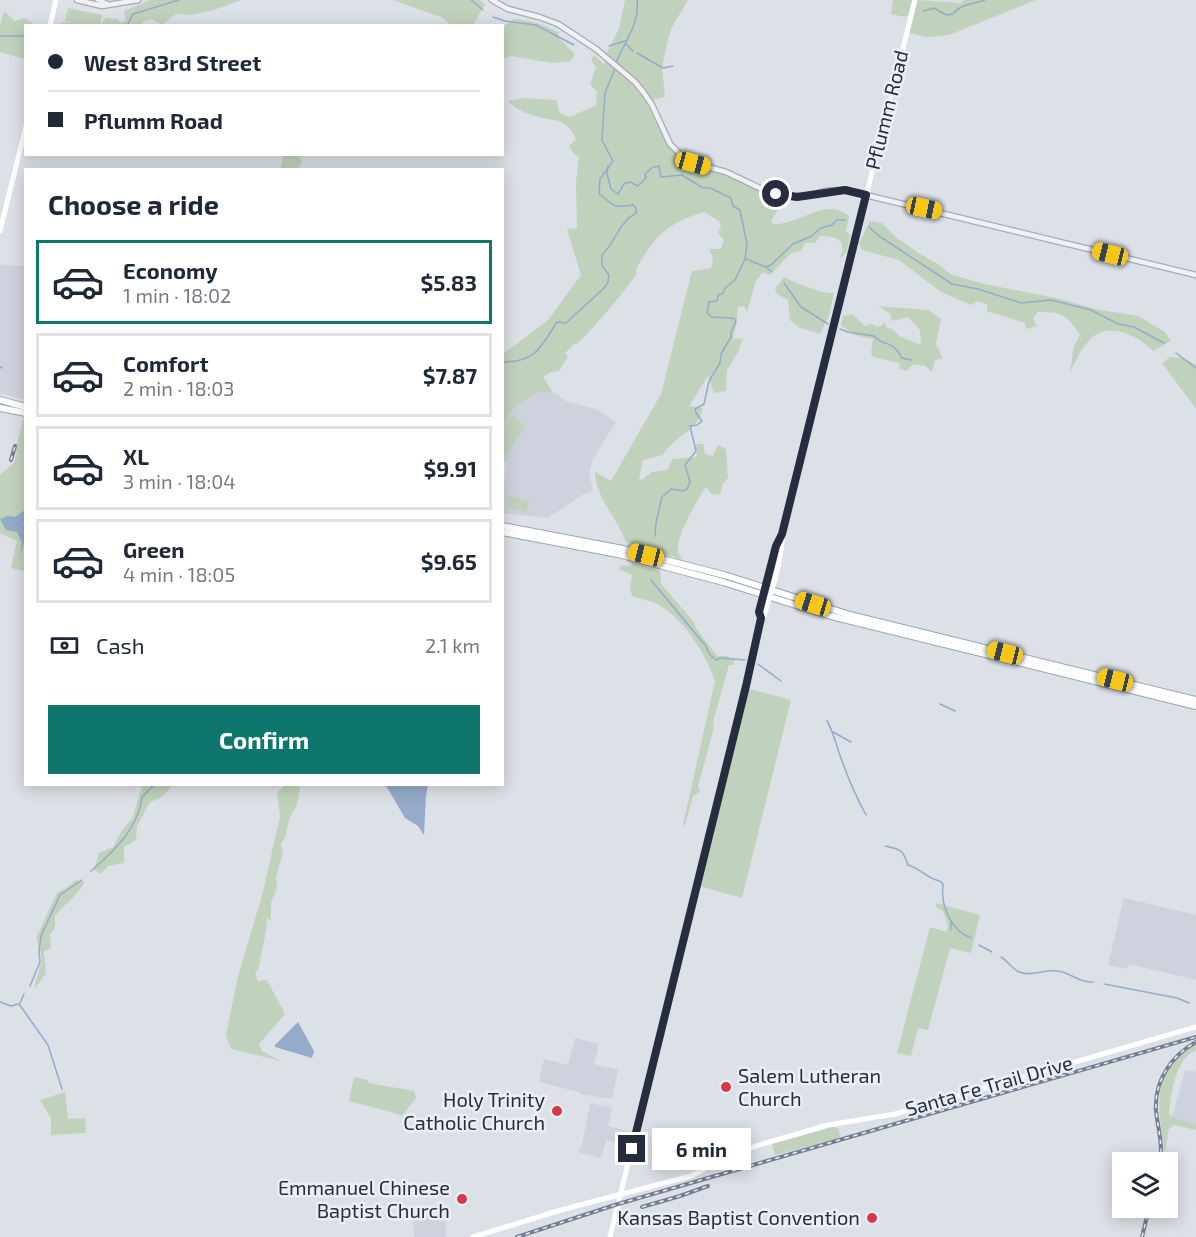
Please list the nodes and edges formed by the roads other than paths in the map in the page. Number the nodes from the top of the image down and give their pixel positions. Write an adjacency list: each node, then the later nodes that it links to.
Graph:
1 (56, 0): 8 (main road)
2 (77, 0): 7 (street)
3 (98, 0): 7 (street)
4 (138, 0): 7 (street)
5 (492, 0): 10 (street)
6 (915, 0): 10 (main road, Pflumm Road)
7 (107, 4)
8 (50, 24)
9 (24, 134): 11 (main road)
10 (866, 195): 12 (street); 21 (main road, Pflumm Road)
11 (0, 231)
12 (1196, 274)
13 (0, 400): 14 (main road)
14 (24, 406)
15 (0, 408): 16 (main road)
16 (24, 413)
17 (504, 526): 20 (main road)
18 (504, 532): 19 (main road)
19 (665, 567): 20 (main road); 21 (main road)
20 (703, 569): 21 (main road)
21 (767, 593): 22 (main road); 23 (main road); 29 (main road, Pflumm Road)
22 (974, 651): 23 (main road); 24 (main road)
23 (1011, 654): 25 (main road)
24 (1094, 681): 25 (main road); 27 (main road)
25 (1121, 681): 26 (main road)
26 (1196, 699)
27 (1196, 706)
28 (1196, 1027): 29 (main road, Santa Fe Trail Drive)
29 (621, 1195): 30 (main road, Santa Fe Trail Drive); 31 (main road)
30 (473, 1237)
31 (610, 1237)

